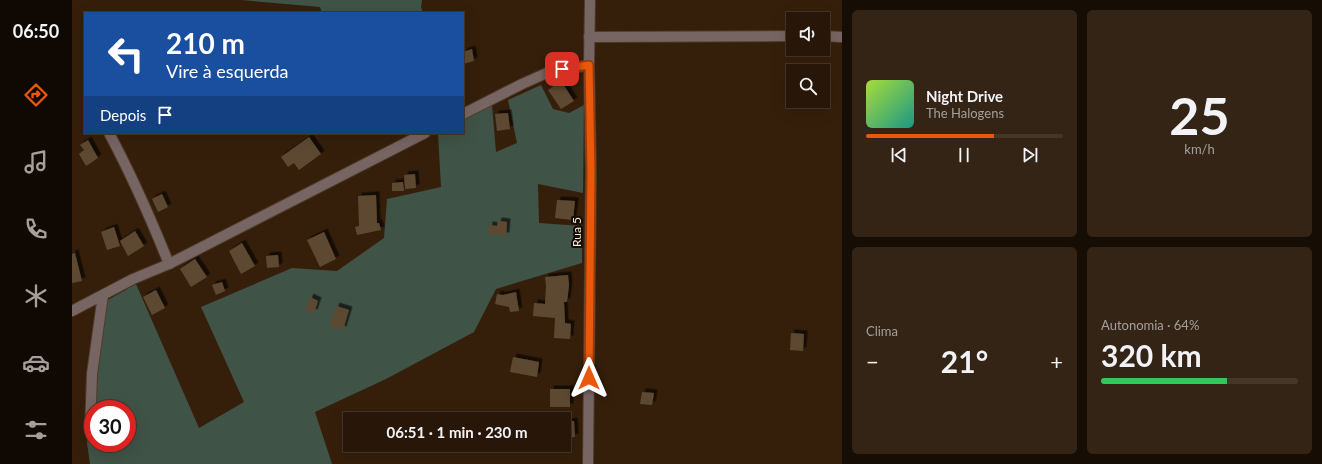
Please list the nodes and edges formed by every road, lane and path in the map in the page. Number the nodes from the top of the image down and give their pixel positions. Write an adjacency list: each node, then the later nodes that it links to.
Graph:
1 (590, 0): 4 (street, Rua 5)
2 (786, 36): 4 (street)
3 (830, 36): 5 (street)
4 (589, 37): 6 (street, Rua 5)
5 (842, 37)
6 (589, 65): 7 (street); 14 (street, Rua 5)
7 (464, 113)
8 (110, 134): 10 (street)
9 (423, 134): 10 (street)
10 (169, 264): 11 (street)
11 (103, 295): 12 (street); 13 (street)
12 (72, 311)
13 (91, 400)
14 (588, 464)

